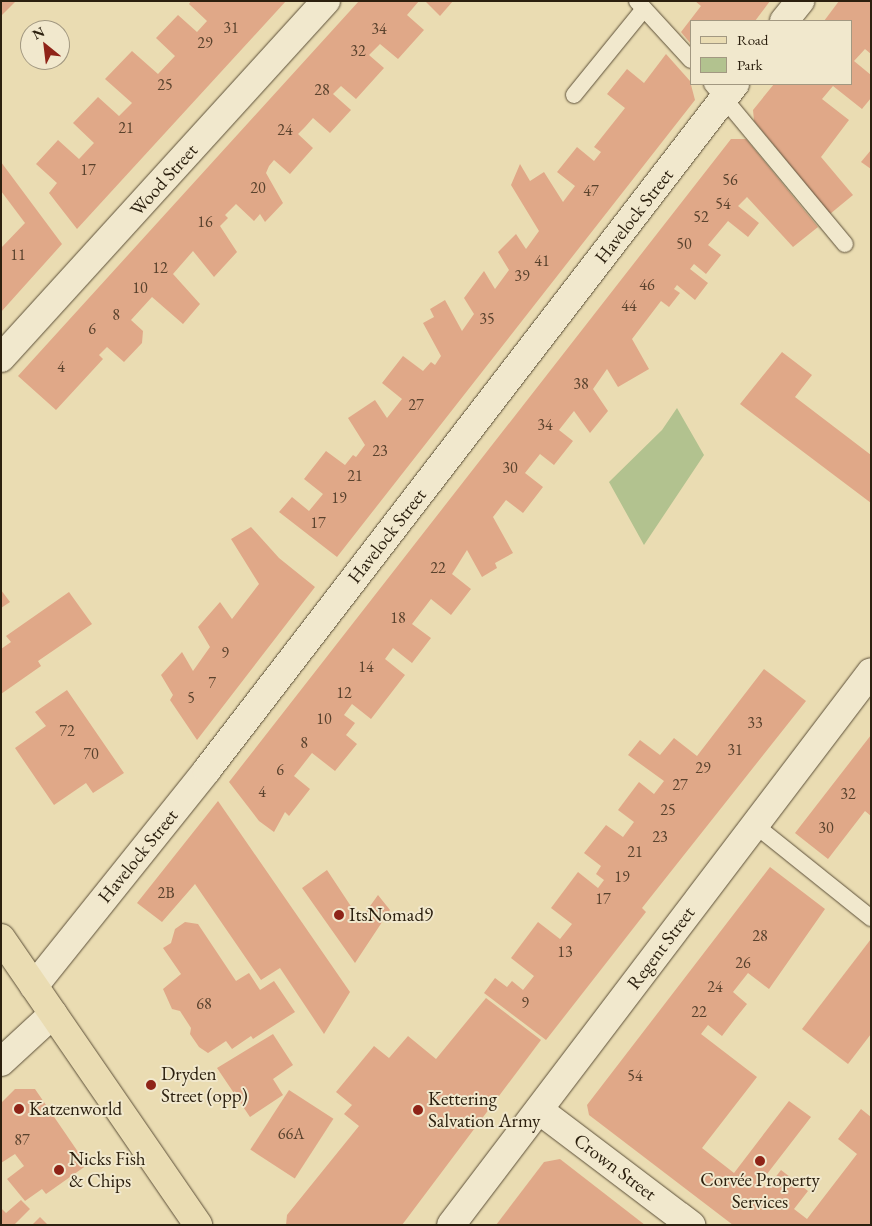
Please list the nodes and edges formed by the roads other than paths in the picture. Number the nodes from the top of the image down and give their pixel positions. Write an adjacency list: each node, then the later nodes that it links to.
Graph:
1 (326, 1): 9 (street, Wood Street)
2 (800, 1): 4 (street)
3 (640, 5): 5 (lane); 7 (lane)
4 (785, 20)
5 (690, 59)
6 (724, 88): 8 (lane); 14 (street, Havelock Street)
7 (574, 95)
8 (845, 244)
9 (1, 358)
10 (871, 672): 11 (street, Regent Street)
11 (755, 825): 12 (lane); 17 (street, Regent Street)
12 (871, 918)
13 (1, 938): 14 (main road)
14 (34, 986): 15 (main road)
15 (53, 1014): 16 (street); 18 (main road)
16 (1, 1062)
17 (539, 1110): 19 (street, Regent Street); 20 (street, Crown Street)
18 (198, 1225)
19 (451, 1225)
20 (691, 1225)

